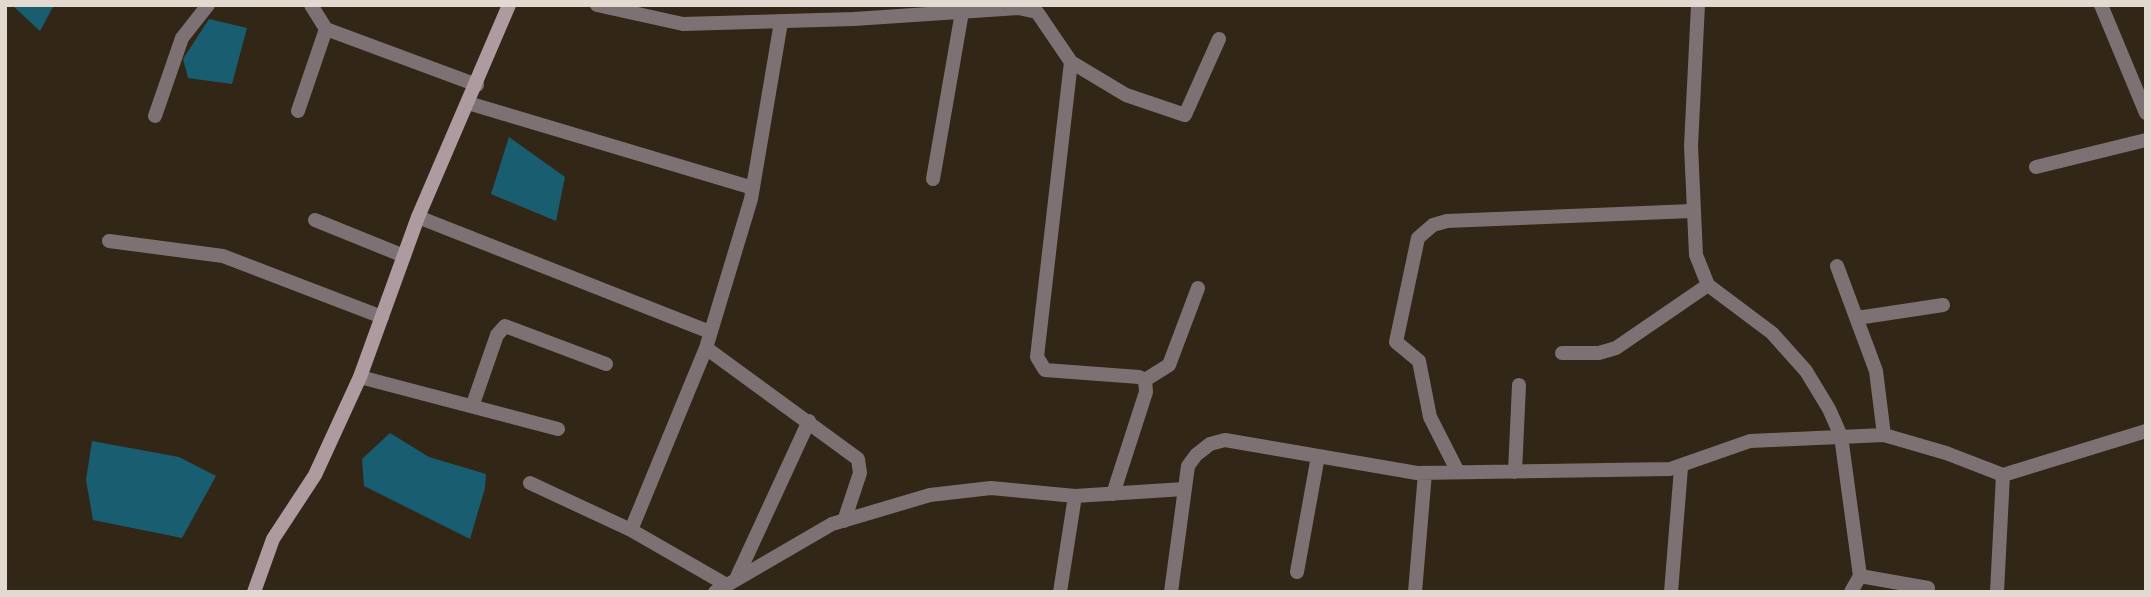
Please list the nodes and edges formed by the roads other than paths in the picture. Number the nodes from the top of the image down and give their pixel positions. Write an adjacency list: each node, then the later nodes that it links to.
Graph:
1 (208, 5): 18 (street)
2 (311, 5): 11 (street)
3 (509, 5): 14 (main road)
4 (597, 5): 10 (street)
5 (1698, 5): 23 (street)
6 (2101, 5): 17 (street)
7 (1038, 8): 8 (street); 13 (street)
8 (970, 9): 9 (street); 21 (street)
9 (855, 12): 10 (street)
10 (780, 22): 22 (street)
11 (326, 29): 14 (street); 16 (street)
12 (1219, 40): 13 (street)
13 (1071, 62): 39 (street)
14 (477, 85): 15 (main road)
15 (468, 103): 22 (street); 24 (main road)
16 (299, 111)
17 (2146, 113)
18 (155, 116)
19 (2146, 140): 20 (street)
20 (2036, 167)
21 (933, 178)
22 (753, 188): 34 (street)
23 (1692, 211): 29 (street); 49 (street)
24 (418, 218): 27 (main road); 34 (street)
25 (314, 220): 27 (street)
26 (109, 241): 32 (street)
27 (404, 256): 32 (main road)
28 (1837, 266): 33 (street)
29 (1708, 285): 36 (street); 46 (street)
30 (1198, 288): 39 (street)
31 (1943, 305): 33 (street)
32 (382, 317): 38 (main road)
33 (1857, 318): 45 (street)
34 (710, 332): 35 (street)
35 (706, 348): 42 (street); 58 (street)
36 (1562, 353)
37 (606, 365): 41 (street)
38 (360, 377): 41 (street); 63 (main road)
39 (1145, 380): 55 (street)
40 (1519, 385): 50 (street)
41 (473, 404): 43 (street)
42 (808, 421): 57 (street); 61 (street)
43 (558, 429)
44 (2146, 430): 52 (street)
45 (1884, 435): 46 (street); 52 (street)
46 (1841, 436): 48 (street); 60 (street)
47 (1318, 456): 51 (street); 54 (street); 59 (street)
48 (1681, 468): 50 (street); 67 (street)
49 (1458, 472): 50 (street); 51 (street)
50 (1515, 472)
51 (1425, 473): 66 (street)
52 (2003, 475): 69 (street)
53 (530, 483): 58 (street)
54 (1184, 489): 55 (street); 65 (street)
55 (1114, 494): 56 (street)
56 (1075, 496): 57 (street); 64 (street)
57 (844, 521): 61 (street)
58 (631, 530): 61 (street)
59 (1297, 572)
60 (1860, 576): 62 (street); 68 (street)
61 (726, 584)
62 (1928, 588)
63 (254, 592)
64 (1060, 592)
65 (1171, 592)
66 (1415, 592)
67 (1671, 592)
68 (1850, 592)
69 (1997, 592)

